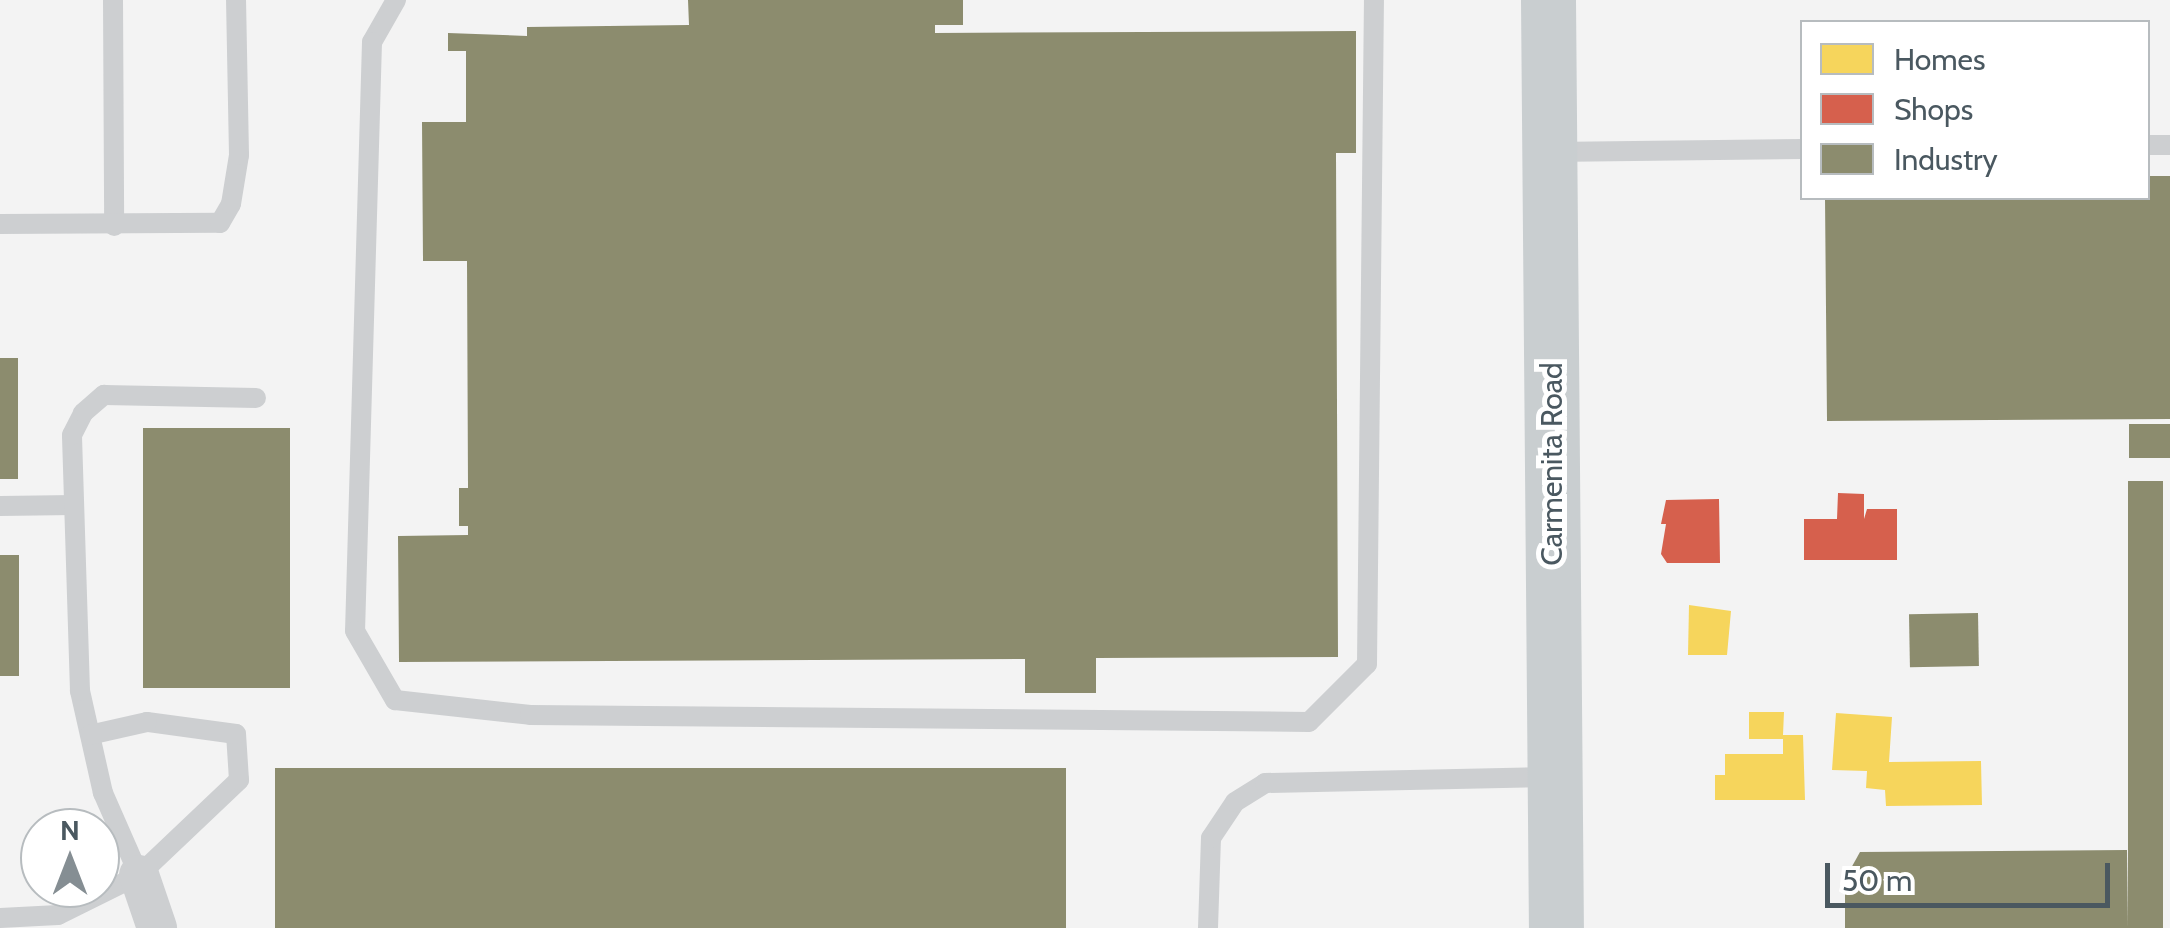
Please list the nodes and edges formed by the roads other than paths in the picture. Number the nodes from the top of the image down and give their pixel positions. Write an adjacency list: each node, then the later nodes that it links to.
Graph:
1 (112, 0): 9 (lane)
2 (236, 0): 9 (lane)
3 (396, 0): 4 (lane)
4 (1374, 0)
5 (1548, 0): 7 (main road, Carmenita Road)
6 (1800, 150): 7 (lane)
7 (1549, 152): 14 (main road, Carmenita Road)
8 (0, 224): 9 (lane)
9 (114, 226)
10 (256, 398): 11 (lane)
11 (74, 505): 12 (lane); 13 (lane)
12 (0, 506)
13 (90, 736): 15 (lane); 15 (lane)
14 (1554, 777): 18 (lane); 19 (main road, Carmenita Road)
15 (138, 875): 16 (lane); 17 (street)
16 (0, 918)
17 (156, 928)
18 (1208, 928)
19 (1556, 928)

